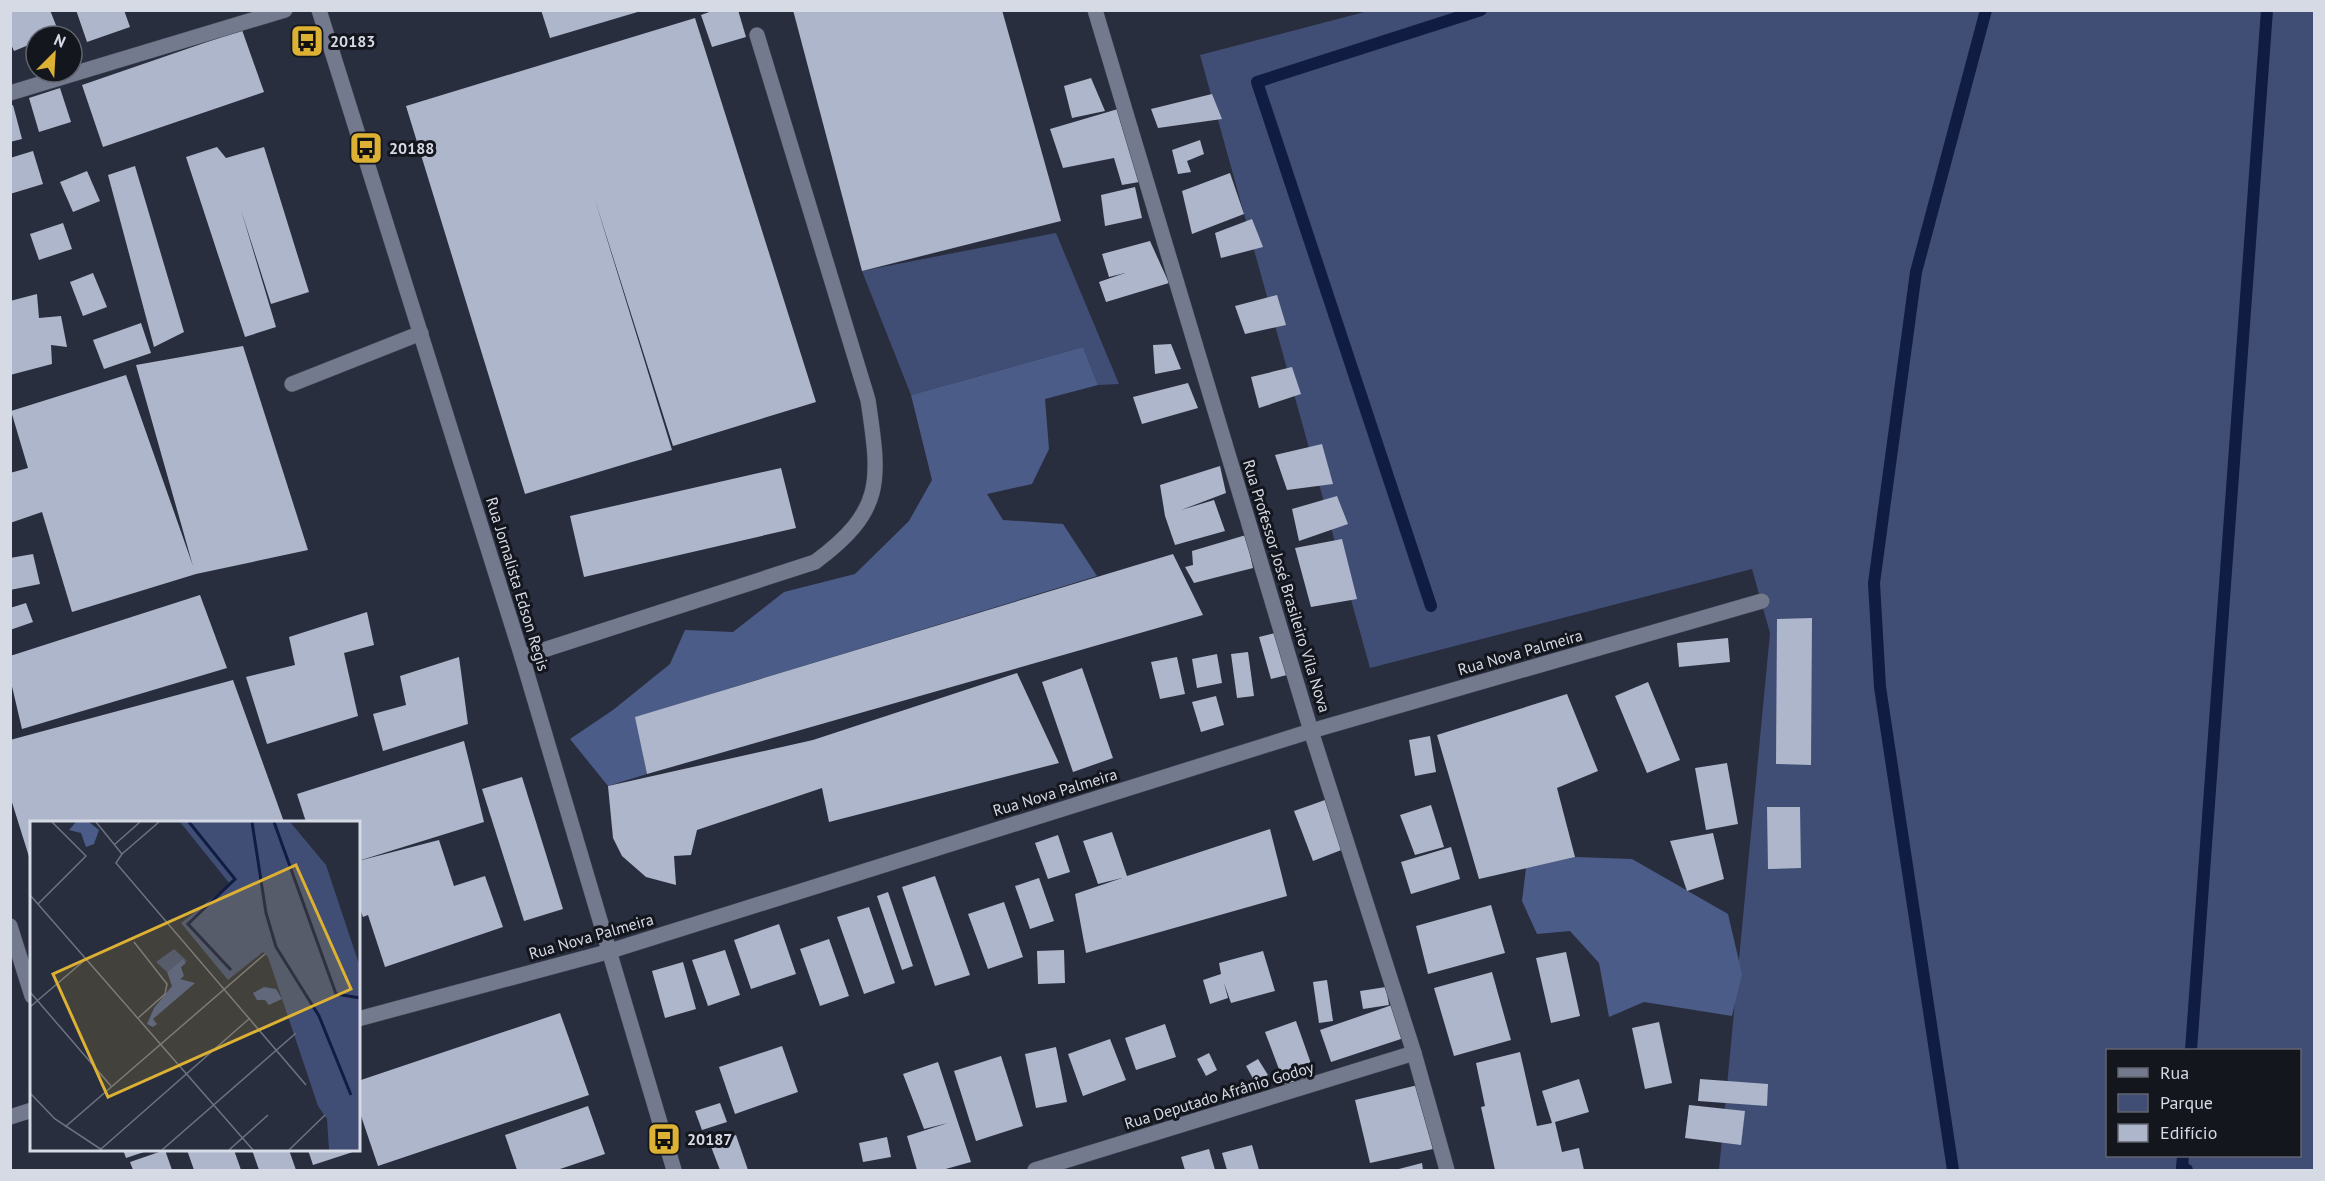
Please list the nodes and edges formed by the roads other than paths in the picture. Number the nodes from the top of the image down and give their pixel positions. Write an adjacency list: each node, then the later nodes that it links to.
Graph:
1 (285, 10): 5 (street)
2 (319, 10): 6 (street, Rua Jornalista Edson Regis)
3 (1095, 10): 10 (street, Rua Professor José Brasileiro Vila Nova)
4 (757, 35): 9 (street)
5 (10, 93)
6 (421, 333): 7 (street); 9 (street, Rua Jornalista Edson Regis)
7 (292, 384)
8 (1762, 601): 10 (street, Rua Nova Palmeira)
9 (522, 657): 12 (street, Rua Jornalista Edson Regis)
10 (1311, 730): 12 (street, Rua Nova Palmeira); 15 (street, Rua Professor José Brasileiro Vila Nova)
11 (10, 927): 13 (street)
12 (607, 951): 14 (street, Rua Nova Palmeira); 18 (street, Rua Jornalista Edson Regis)
13 (30, 990)
14 (360, 1018)
15 (1414, 1053): 19 (street, Rua Deputado Afrânio Godoy); 20 (street, Rua Professor José Brasileiro Vila Nova)
16 (30, 1111): 17 (street)
17 (10, 1117)
18 (674, 1170)
19 (1035, 1170)
20 (1447, 1170)

